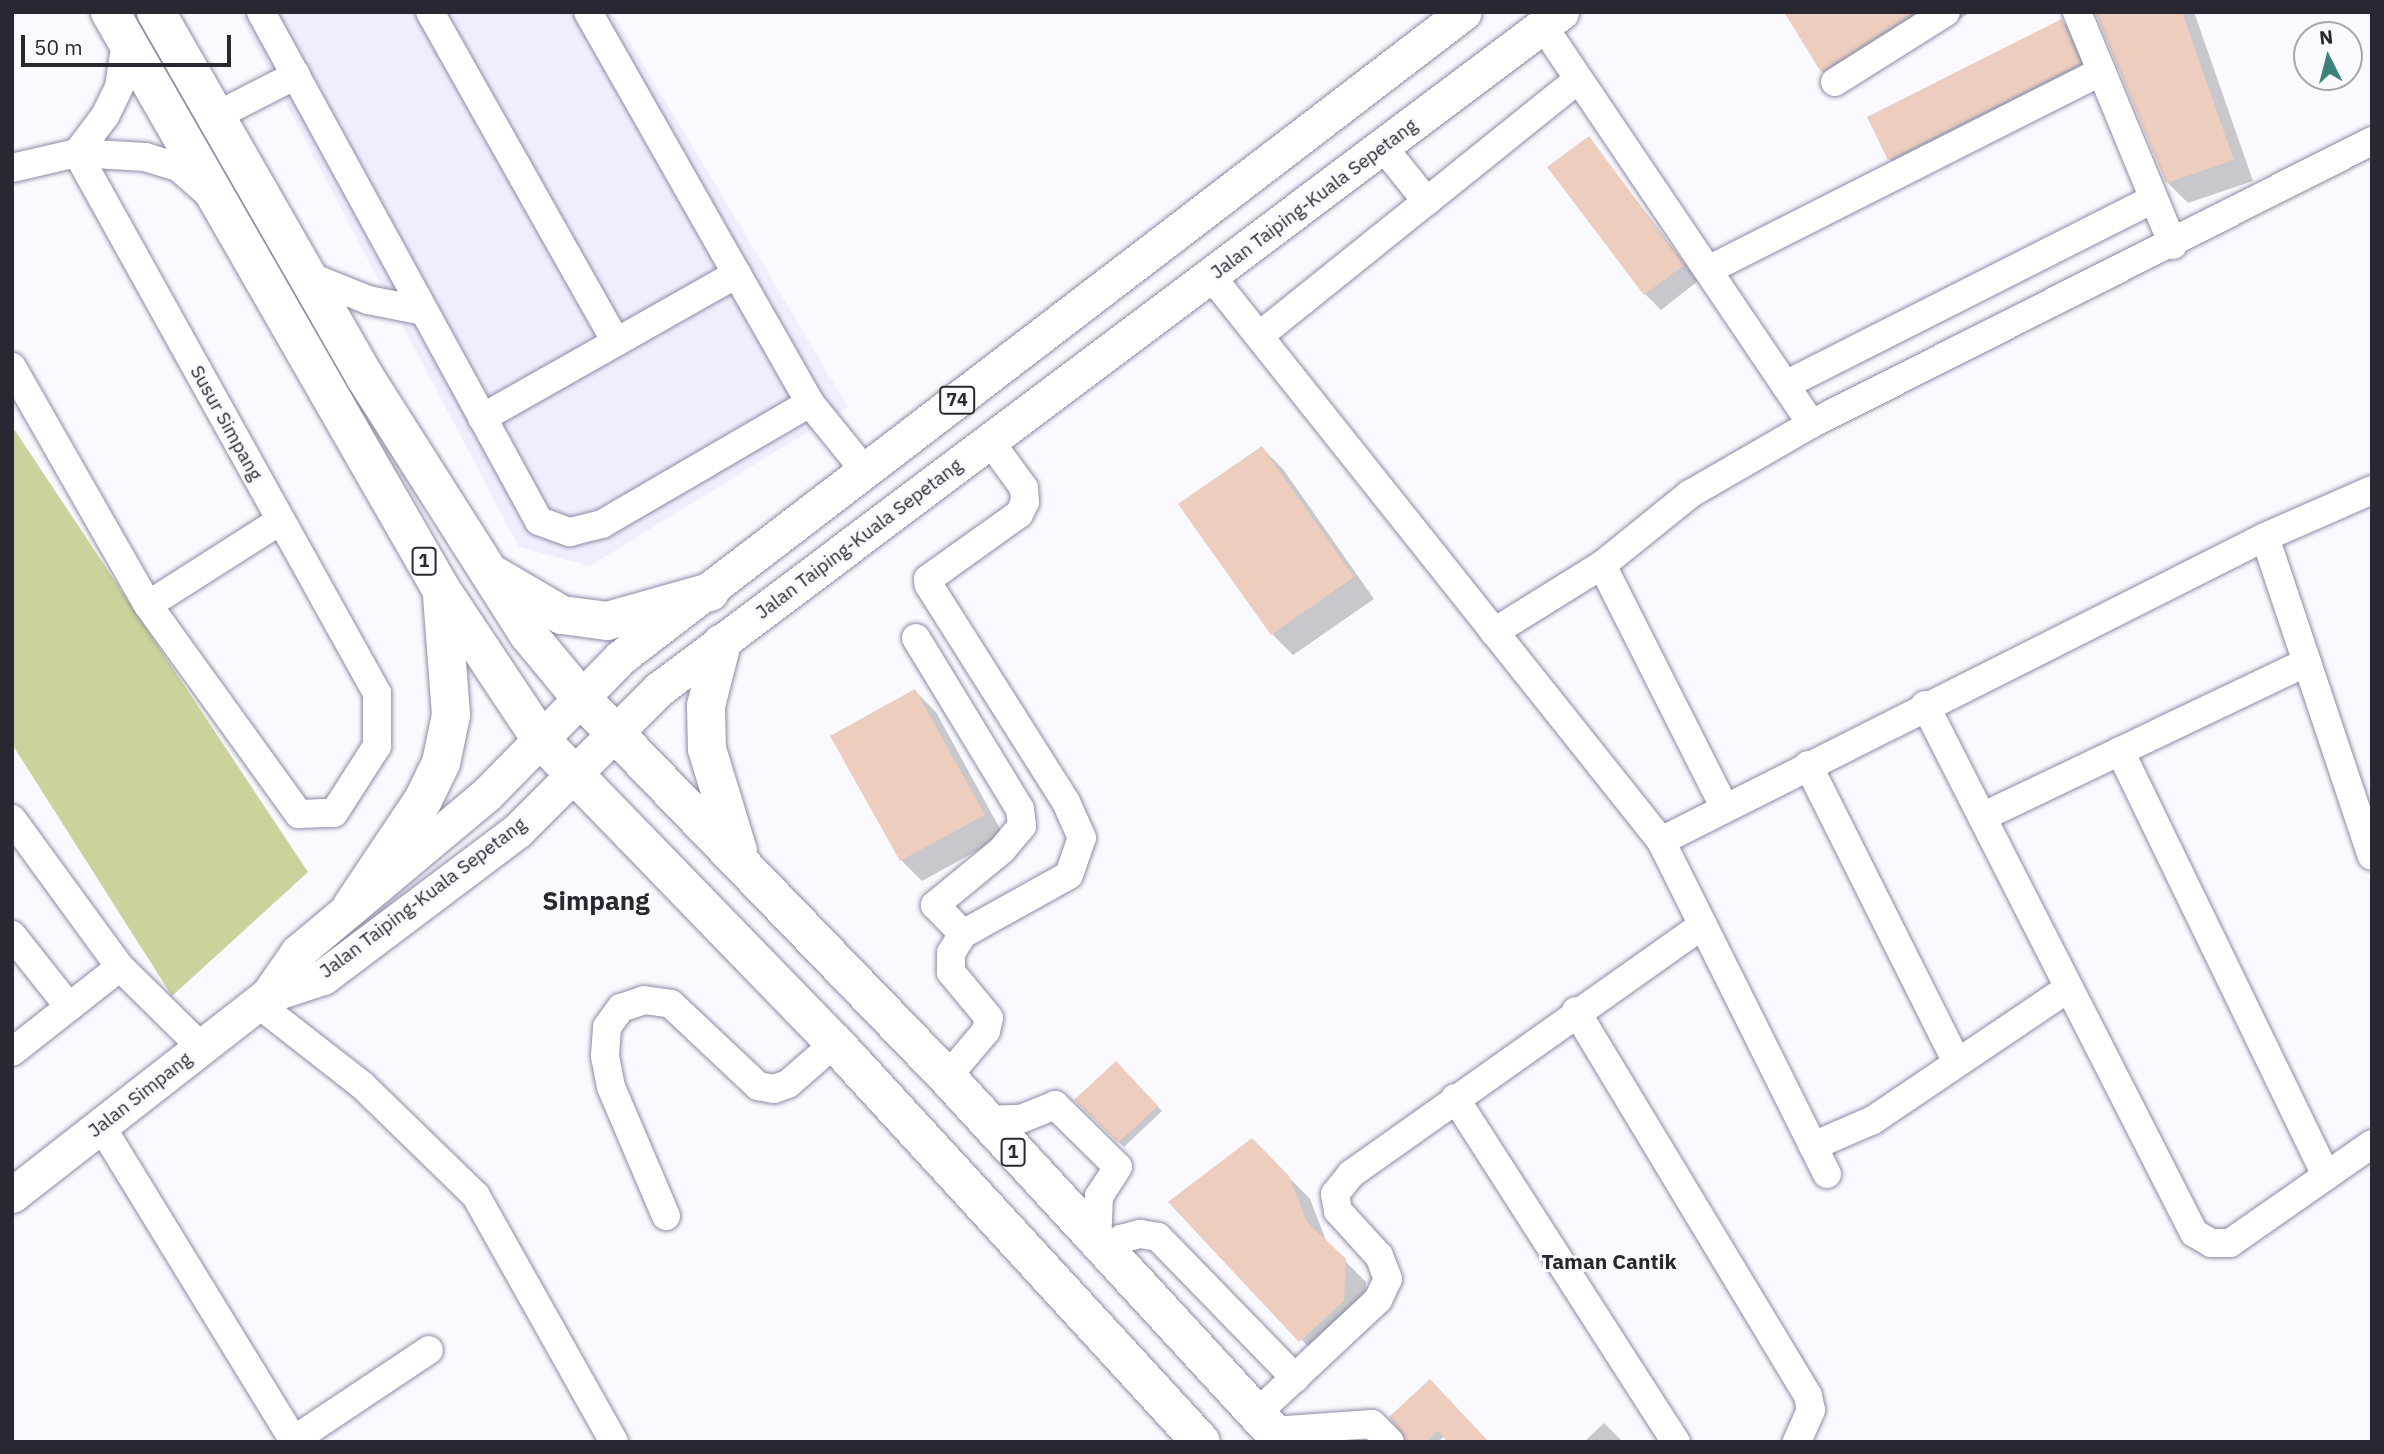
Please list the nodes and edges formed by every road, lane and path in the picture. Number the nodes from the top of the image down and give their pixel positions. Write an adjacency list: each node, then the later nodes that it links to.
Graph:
1 (156, 12): 14 (highway, 1)
2 (261, 12): 11 (street)
3 (430, 12): 29 (street)
4 (588, 12): 24 (street)
5 (1464, 12): 36 (main road, Jalan Taiping-Kuala Sepetang / 74)
6 (1946, 12): 13 (street)
7 (2077, 12): 10 (street)
8 (1552, 19): 12 (street); 16 (main road, Jalan Taiping-Kuala Sepetang / 74)
9 (118, 27): 17 (street); 19 (highway, 1)
10 (2102, 71): 20 (street); 23 (street)
11 (296, 75): 14 (street); 27 (street)
12 (1579, 79): 21 (street); 23 (street)
13 (1835, 82)
14 (216, 116): 25 (highway, 1)
15 (2372, 141): 22 (street)
16 (1383, 148): 21 (street); 26 (main road, Jalan Taiping-Kuala Sepetang / 74)
17 (77, 153): 18 (street); 19 (street); 38 (street, Susur Simpang)
18 (12, 169)
19 (216, 199): 42 (highway, 1)
20 (2154, 199): 22 (street); 31 (street)
21 (1427, 202): 28 (street)
22 (2173, 245): 34 (street)
23 (1707, 270): 31 (street)
24 (737, 274): 29 (street); 32 (street)
25 (306, 275): 27 (street); 41 (highway, 1)
26 (1211, 276): 28 (street); 35 (main road, Jalan Taiping-Kuala Sepetang / 74)
27 (424, 311): 33 (street)
28 (1259, 337): 45 (street)
29 (617, 342): 33 (street)
30 (12, 367): 44 (street)
31 (1785, 385): 34 (street)
32 (810, 403): 33 (street); 36 (street)
33 (482, 418)
34 (1811, 424): 40 (street)
35 (989, 440): 47 (main road, Jalan Taiping-Kuala Sepetang / 74); 64 (street)
36 (865, 471): 43 (main road, Jalan Taiping-Kuala Sepetang / 74)
37 (2372, 490): 39 (street)
38 (280, 521): 44 (street); 44 (street, Susur Simpang)
39 (2265, 537): 48 (street); 50 (street)
40 (1602, 565): 45 (street); 56 (street)
41 (483, 569): 43 (highway); 49 (highway, 1)
42 (441, 589): 52 (highway, 1); 62 (highway)
43 (710, 592): 49 (main road, Jalan Taiping-Kuala Sepetang / 74)
44 (148, 605)
45 (1494, 632): 59 (street)
46 (916, 638): 64 (street)
47 (722, 643): 51 (main road, Jalan Taiping-Kuala Sepetang / 74); 61 (highway)
48 (2307, 662): 53 (street); 60 (street)
49 (580, 698): 51 (highway, 1); 52 (main road, Jalan Taiping-Kuala Sepetang / 74)
50 (1925, 705): 54 (street); 57 (street)
51 (617, 734): 55 (main road, Jalan Taiping-Kuala Sepetang / 74); 61 (highway, 1)
52 (542, 741): 55 (highway, 1); 62 (main road, Jalan Taiping-Kuala Sepetang / 74)
53 (2120, 751): 57 (street); 82 (street)
54 (1808, 765): 56 (street); 74 (street)
55 (574, 778): 68 (main road, Jalan Taiping-Kuala Sepetang / 74); 71 (highway, 1)
56 (1725, 808): 59 (street)
57 (1982, 817): 67 (street)
58 (12, 819): 66 (street)
59 (1661, 841): 63 (street)
60 (2372, 856)
61 (742, 864): 75 (highway, 1)
62 (352, 906): 68 (main road, Jalan Taiping-Kuala Sepetang / 74)
63 (1703, 925): 70 (street); 80 (street)
64 (963, 934): 75 (street)
65 (12, 935): 69 (street)
66 (120, 967): 69 (street); 72 (street)
67 (2069, 988): 74 (street); 82 (street)
68 (262, 999): 72 (main road, Jalan Simpang / 74); 90 (street)
69 (69, 1007): 73 (street)
70 (1576, 1011): 76 (street); 94 (street)
71 (835, 1043): 84 (street); 91 (highway, 1)
72 (201, 1047): 78 (main road, Jalan Simpang / 74)
73 (12, 1052)
74 (1956, 1060): 80 (street)
75 (947, 1077): 77 (highway, 1)
76 (1455, 1098): 87 (street); 93 (street)
77 (984, 1120): 85 (highway, 1); 85 (street)
78 (101, 1126): 83 (main road, Jalan Simpang / 74); 89 (street)
79 (2372, 1144): 82 (street)
80 (1813, 1146): 81 (street)
81 (1827, 1174)
82 (2326, 1176)
83 (12, 1195)
84 (666, 1216)
85 (1102, 1247): 87 (street); 88 (highway, 1)
86 (429, 1350): 89 (street)
87 (1295, 1378): 88 (street)
88 (1270, 1429): 92 (street)
89 (295, 1441)
90 (614, 1442)
91 (1201, 1442)
92 (1390, 1442)
93 (1676, 1442)
94 (1797, 1442)

